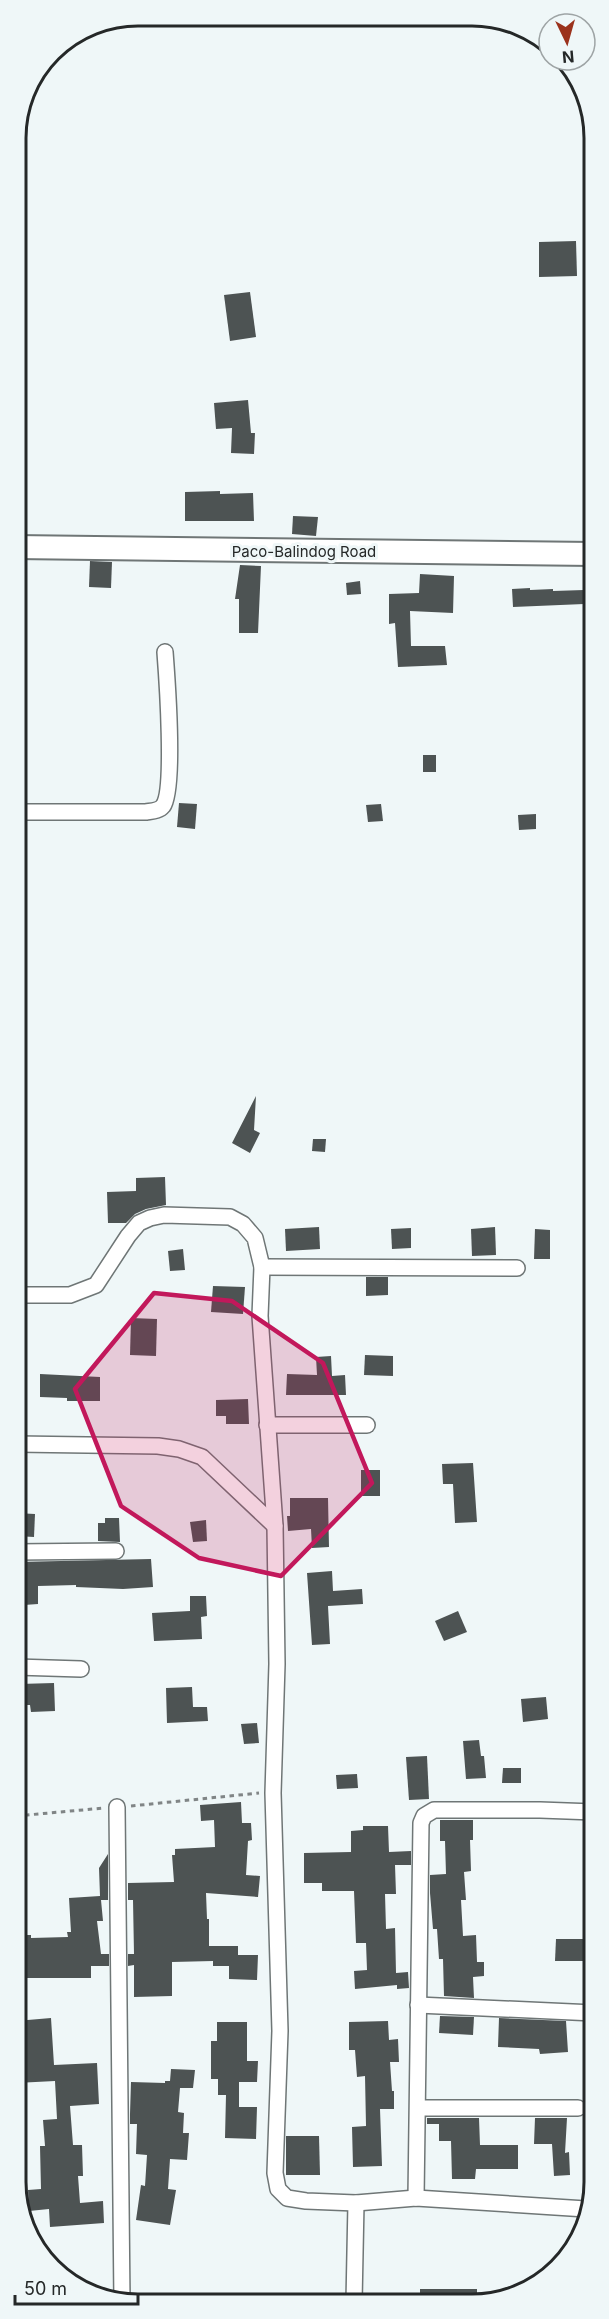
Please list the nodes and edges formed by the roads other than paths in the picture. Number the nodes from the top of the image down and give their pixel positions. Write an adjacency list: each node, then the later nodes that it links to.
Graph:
1 (26, 547): 2 (street, Paco-Balindog Road)
2 (584, 554)
3 (165, 652): 4 (street)
4 (26, 812)
5 (262, 1267): 6 (street); 7 (street); 8 (street)
6 (517, 1268)
7 (26, 1295)
8 (267, 1425): 9 (street); 11 (street)
9 (367, 1425)
10 (26, 1444): 11 (street)
11 (275, 1526): 23 (street)
12 (116, 1551): 13 (street)
13 (26, 1552)
14 (26, 1667): 15 (street)
15 (81, 1669)
16 (117, 1807): 25 (street)
17 (583, 1812): 18 (street)
18 (418, 2006): 19 (street); 20 (street)
19 (583, 2013)
20 (418, 2108): 21 (street); 22 (street)
21 (578, 2108)
22 (416, 2198): 23 (street); 24 (street)
23 (356, 2203): 26 (street)
24 (580, 2209)
25 (122, 2292)
26 (354, 2294)

